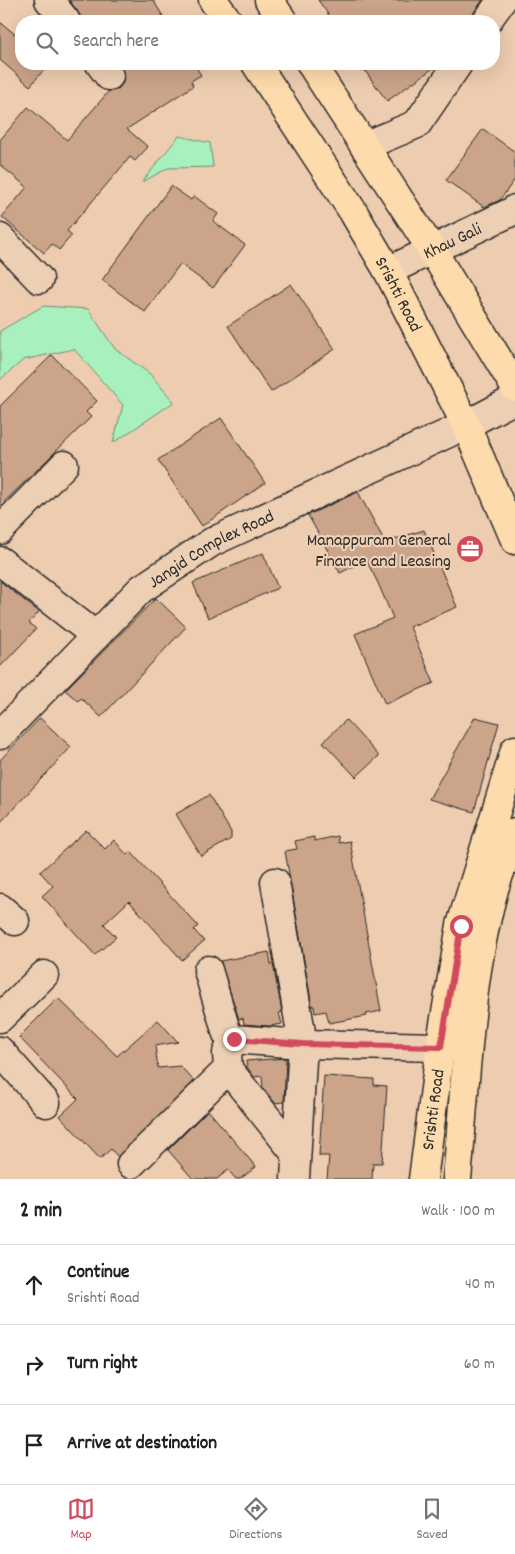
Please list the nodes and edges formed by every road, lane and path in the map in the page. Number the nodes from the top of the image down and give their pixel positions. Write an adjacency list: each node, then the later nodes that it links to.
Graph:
1 (49, 0): 4 (street)
2 (214, 0): 5 (main road)
3 (502, 0): 6 (street)
4 (61, 15)
5 (224, 15)
6 (491, 15)
7 (260, 70): 14 (main road, Srishti Road)
8 (315, 70): 10 (main road)
9 (454, 70): 10 (street)
10 (364, 146): 13 (main road)
11 (515, 209): 13 (street, Khau Gali)
12 (0, 238): 15 (street)
13 (432, 250): 14 (street, Khau Gali); 16 (main road)
14 (388, 271): 18 (main road, Srishti Road)
15 (39, 279)
16 (515, 386)
17 (515, 399): 18 (street, Jangid Complex Road)
18 (466, 425): 21 (main road, Srishti Road); 23 (street, Jangid Complex Road)
19 (64, 465): 20 (street)
20 (0, 530)
21 (515, 540)
22 (0, 560): 23 (street)
23 (96, 636): 24 (street, Jangid Complex Road)
24 (0, 735)
25 (515, 750): 28 (main road, Srishti Road)
26 (512, 848): 28 (main road, Srishti Road)
27 (275, 882): 33 (street)
28 (470, 942): 34 (main road, Srishti Road); 41 (main road, Srishti Road)
29 (208, 970): 32 (street)
30 (44, 975): 31 (street)
31 (0, 1018)
32 (234, 1039): 33 (street); 36 (street)
33 (303, 1044): 34 (street); 39 (street)
34 (441, 1047): 40 (main road, Srishti Road)
35 (0, 1051): 37 (street)
36 (228, 1069): 38 (street); 39 (street)
37 (46, 1103)
38 (131, 1164)
39 (295, 1166)
40 (423, 1179)
41 (457, 1179)

